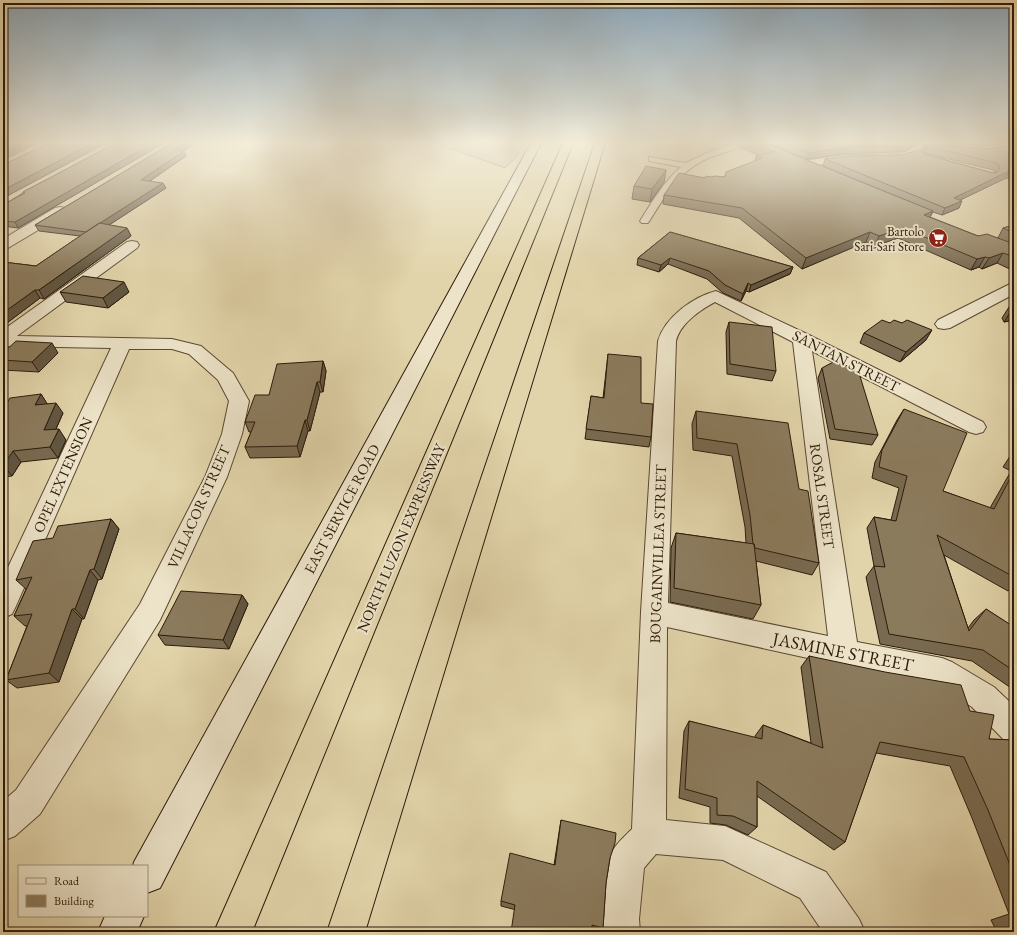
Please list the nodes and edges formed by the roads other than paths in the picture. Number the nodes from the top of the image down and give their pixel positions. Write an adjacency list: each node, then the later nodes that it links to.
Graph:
1 (513, 187): 22 (street, EAST SERVICE ROAD)
2 (549, 187): 25 (highway, NORTH LUZON EXPRESSWAY)
3 (586, 187): 26 (highway)
4 (671, 187): 6 (lane)
5 (72, 204): 7 (street)
6 (645, 221)
7 (3, 245)
8 (132, 245): 13 (street)
9 (1014, 288): 11 (street)
10 (716, 296): 12 (street, SANTAN STREET); 17 (street, BOUGAINVILLEA STREET)
11 (944, 324)
12 (800, 338): 15 (street, SANTAN STREET); 18 (street, ROSAL STREET)
13 (3, 340): 14 (street, VILLACOR STREET)
14 (122, 344): 16 (street, OPEL EXTENSION); 20 (street, VILLACOR STREET)
15 (976, 427)
16 (3, 606)
17 (654, 612): 18 (street, JASMINE STREET); 21 (street, BOUGAINVILLEA STREET)
18 (844, 653): 19 (street, JASMINE STREET)
19 (1014, 728)
20 (3, 824)
21 (649, 836): 27 (street); 28 (street)
22 (148, 873)
23 (124, 917): 24 (street)
24 (117, 932)
25 (233, 932)
26 (346, 932)
27 (621, 932)
28 (846, 932)

